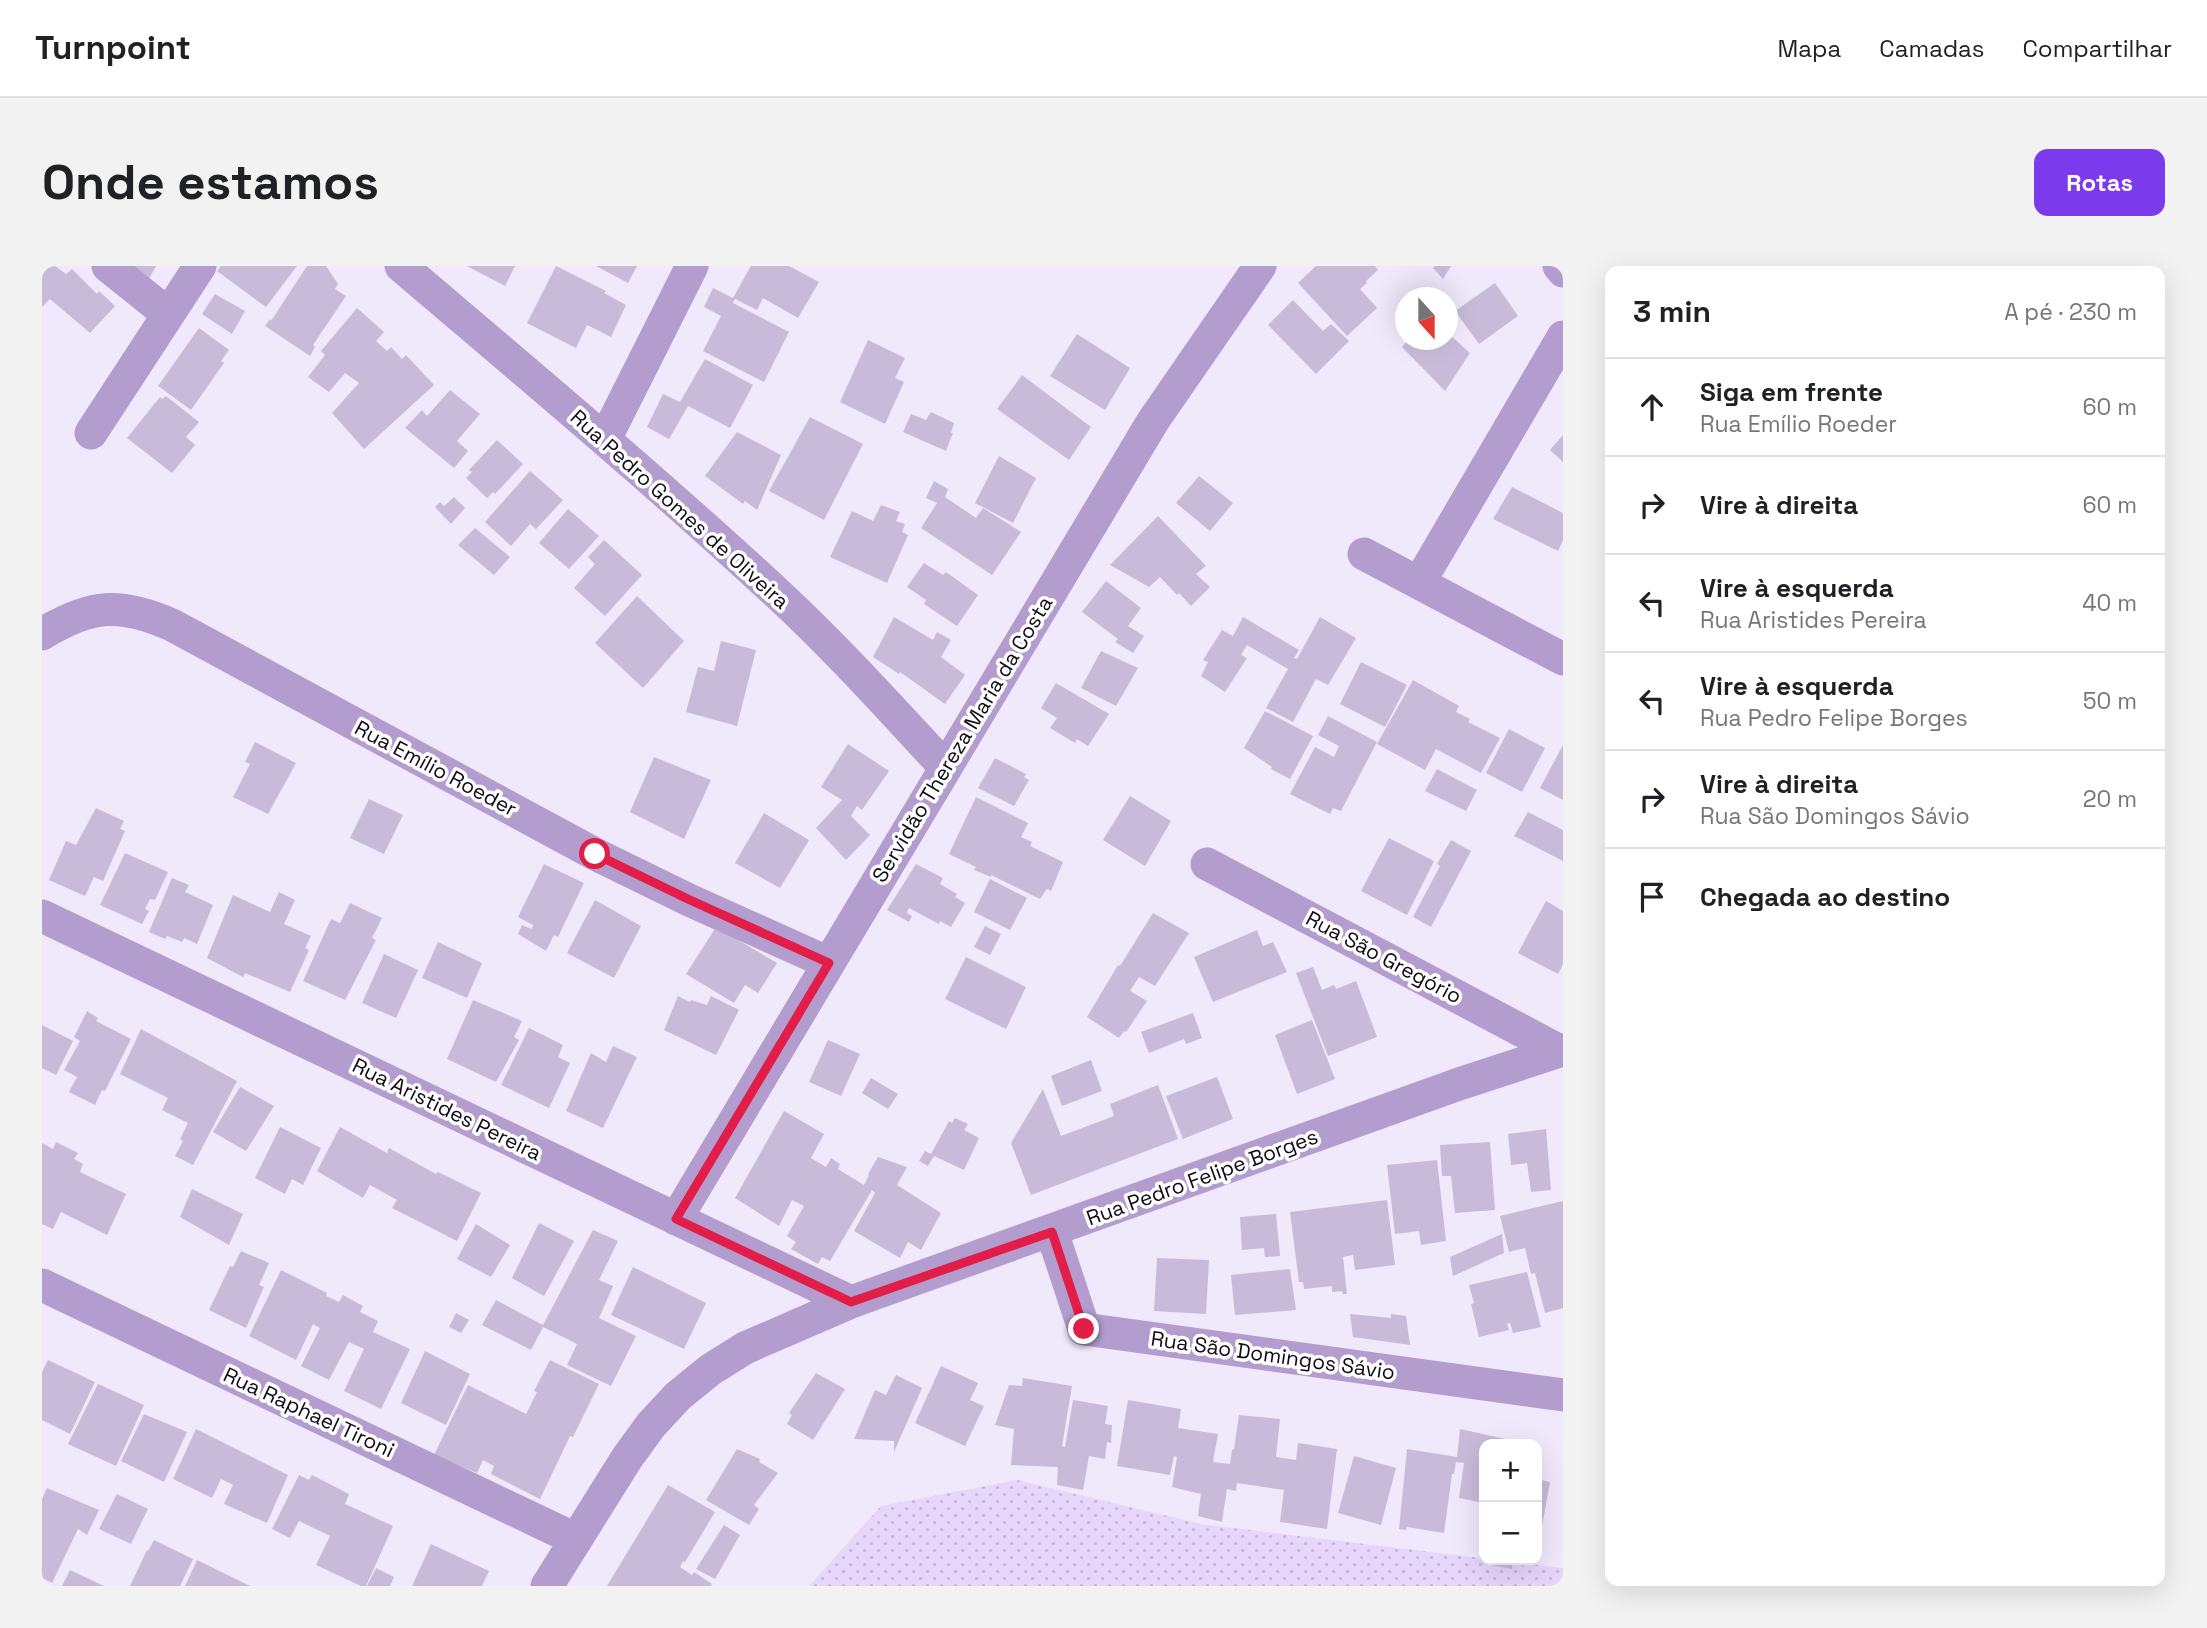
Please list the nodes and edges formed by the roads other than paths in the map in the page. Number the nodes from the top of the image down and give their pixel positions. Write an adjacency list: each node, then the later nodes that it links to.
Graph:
1 (108, 266): 8 (street)
2 (200, 266): 8 (street)
3 (401, 266): 11 (street, Rua Pedro Gomes de Oliveira)
4 (692, 266): 11 (street)
5 (1260, 266): 16 (street, Servidão Thereza Maria da Costa)
6 (1559, 266): 7 (street)
7 (1563, 271)
8 (168, 314): 10 (street)
9 (1563, 337): 13 (street)
10 (91, 433)
11 (604, 439): 16 (street, Rua Pedro Gomes de Oliveira)
12 (1364, 554): 13 (street)
13 (1419, 583): 15 (street)
14 (42, 634): 19 (street, Rua Emílio Roeder)
15 (1563, 659)
16 (945, 767): 19 (street, Servidão Thereza Maria da Costa)
17 (1207, 864): 20 (street, Rua São Gregório)
18 (42, 916): 21 (street, Rua Aristides Pereira)
19 (829, 963): 21 (street, Servidão Thereza Maria da Costa)
20 (1562, 1050): 22 (street, Rua Pedro Felipe Borges)
21 (676, 1219): 24 (street, Rua Aristides Pereira)
22 (1052, 1232): 24 (street, Rua Pedro Felipe Borges); 25 (street, Rua São Domingos Sávio)
23 (42, 1285): 26 (street, Rua Raphael Tironi)
24 (851, 1302): 26 (street, Rua Pedro Felipe Borges)
25 (1563, 1395)
26 (575, 1539): 27 (street, Rua Pedro Felipe Borges)
27 (547, 1586)

